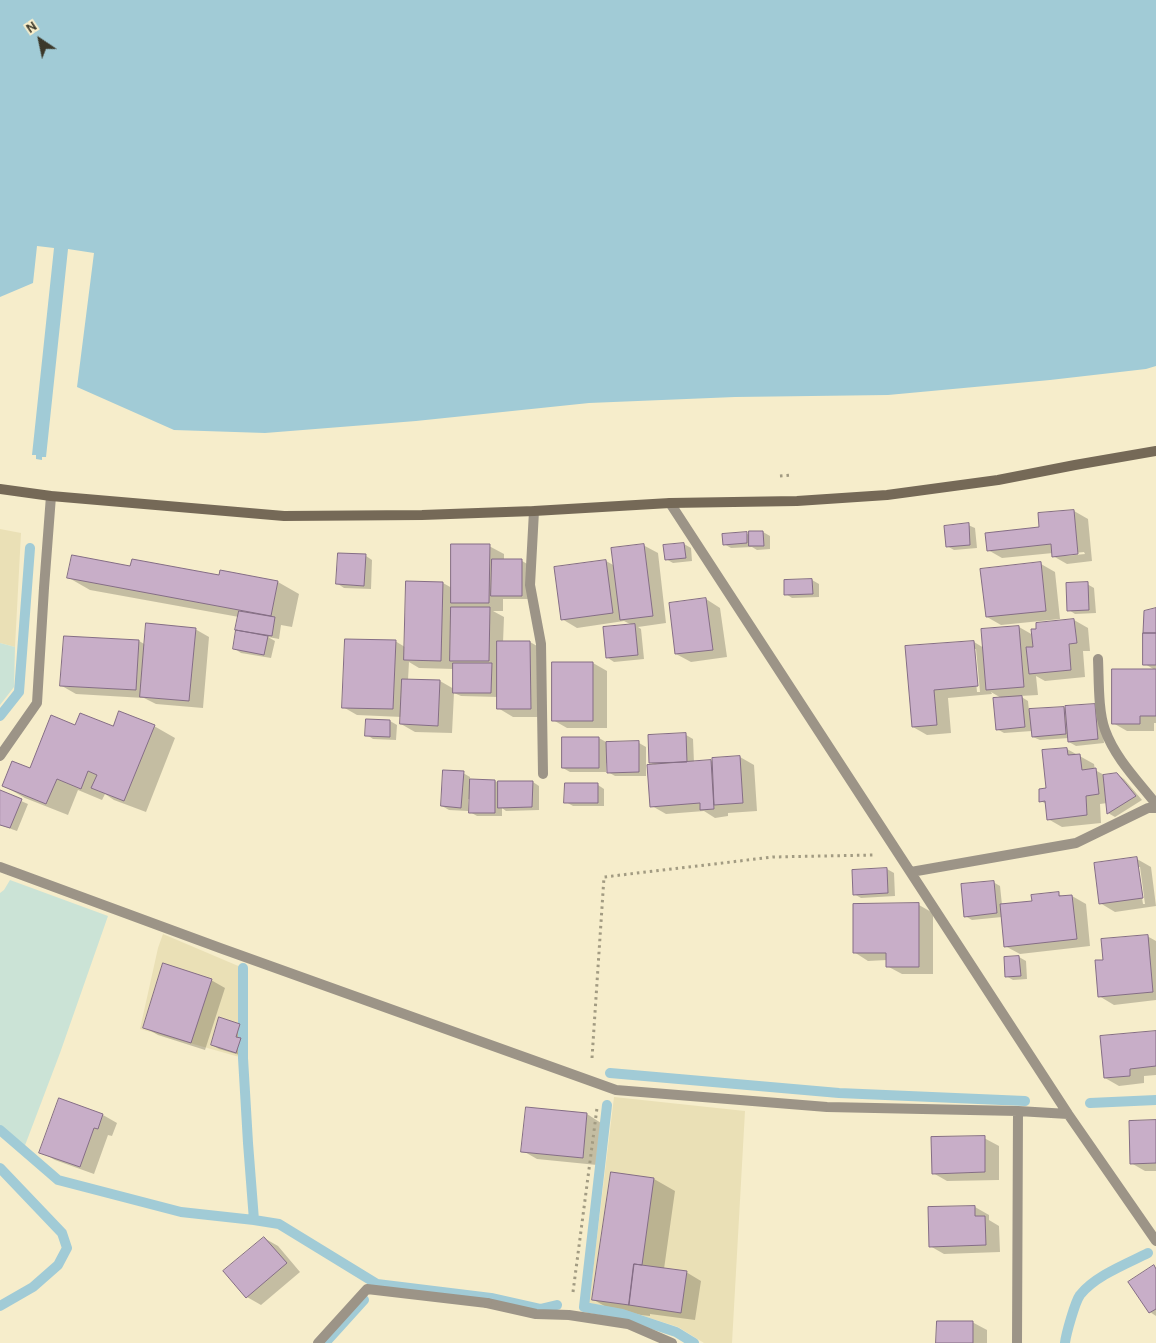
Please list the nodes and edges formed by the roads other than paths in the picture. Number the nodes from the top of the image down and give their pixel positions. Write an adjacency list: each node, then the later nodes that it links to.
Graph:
1 (1156, 452): 4 (street)
2 (0, 490): 3 (street)
3 (51, 496): 5 (street); 7 (street)
4 (670, 504): 5 (street); 12 (street)
5 (534, 511): 8 (street)
6 (1098, 659): 9 (street)
7 (0, 756)
8 (543, 774)
9 (1156, 804)
10 (1156, 808): 12 (street)
11 (0, 867): 13 (street)
12 (910, 872): 14 (street)
13 (1018, 1111): 14 (street); 19 (street)
14 (1068, 1114): 15 (street)
15 (1152, 1229): 16 (street)
16 (1156, 1240)
17 (318, 1343): 18 (street)
18 (672, 1343)
19 (1017, 1343)

